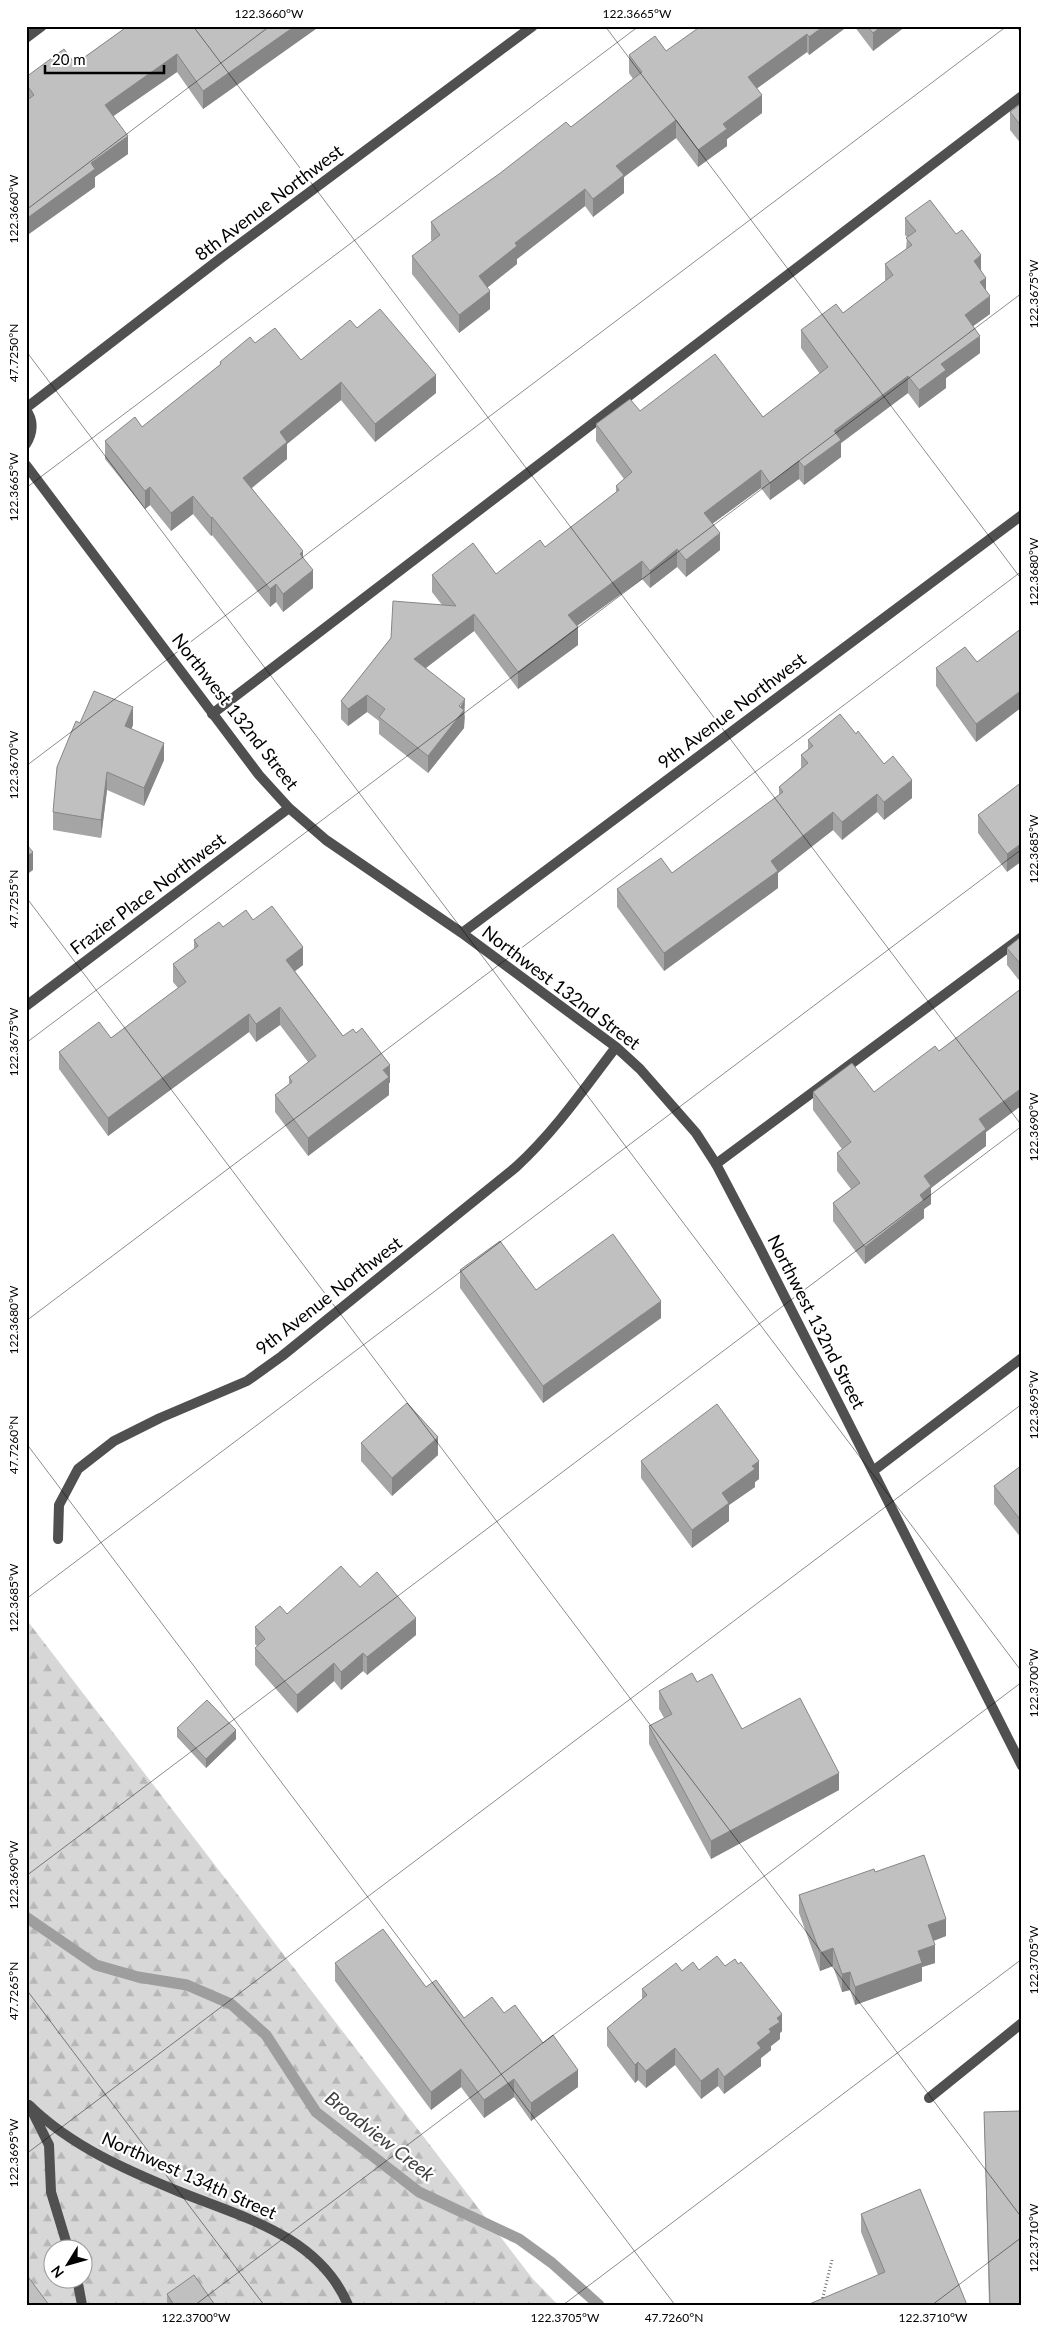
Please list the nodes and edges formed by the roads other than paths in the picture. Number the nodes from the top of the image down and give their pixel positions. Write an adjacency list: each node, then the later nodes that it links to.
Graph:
1 (42, 26): 3 (street)
2 (533, 26): 5 (street, 8th Avenue Northwest)
3 (26, 38)
4 (1022, 96): 9 (street)
5 (26, 409): 6 (street)
6 (26, 444)
7 (26, 465): 9 (street, Northwest 132nd Street)
8 (1022, 514): 11 (street, 9th Avenue Northwest)
9 (212, 714): 10 (street, Northwest 132nd Street)
10 (289, 808): 11 (street, Northwest 132nd Street); 13 (street, Frazier Place Northwest)
11 (462, 933): 14 (street, Northwest 132nd Street)
12 (1022, 937): 15 (street)
13 (26, 1006)
14 (616, 1047): 15 (street, Northwest 132nd Street); 18 (street, 9th Avenue Northwest)
15 (716, 1164): 17 (street, Northwest 132nd Street)
16 (1022, 1358): 17 (street)
17 (873, 1471): 19 (street, Northwest 132nd Street)
18 (58, 1540)
19 (1022, 1766)
20 (1022, 2023): 21 (street)
21 (928, 2098)
22 (28, 2103): 23 (street, Northwest 134th Street); 26 (street, Northwest 134th Street)
23 (65, 2238)
24 (79, 2288): 25 (street)
25 (82, 2305)
26 (348, 2305)

